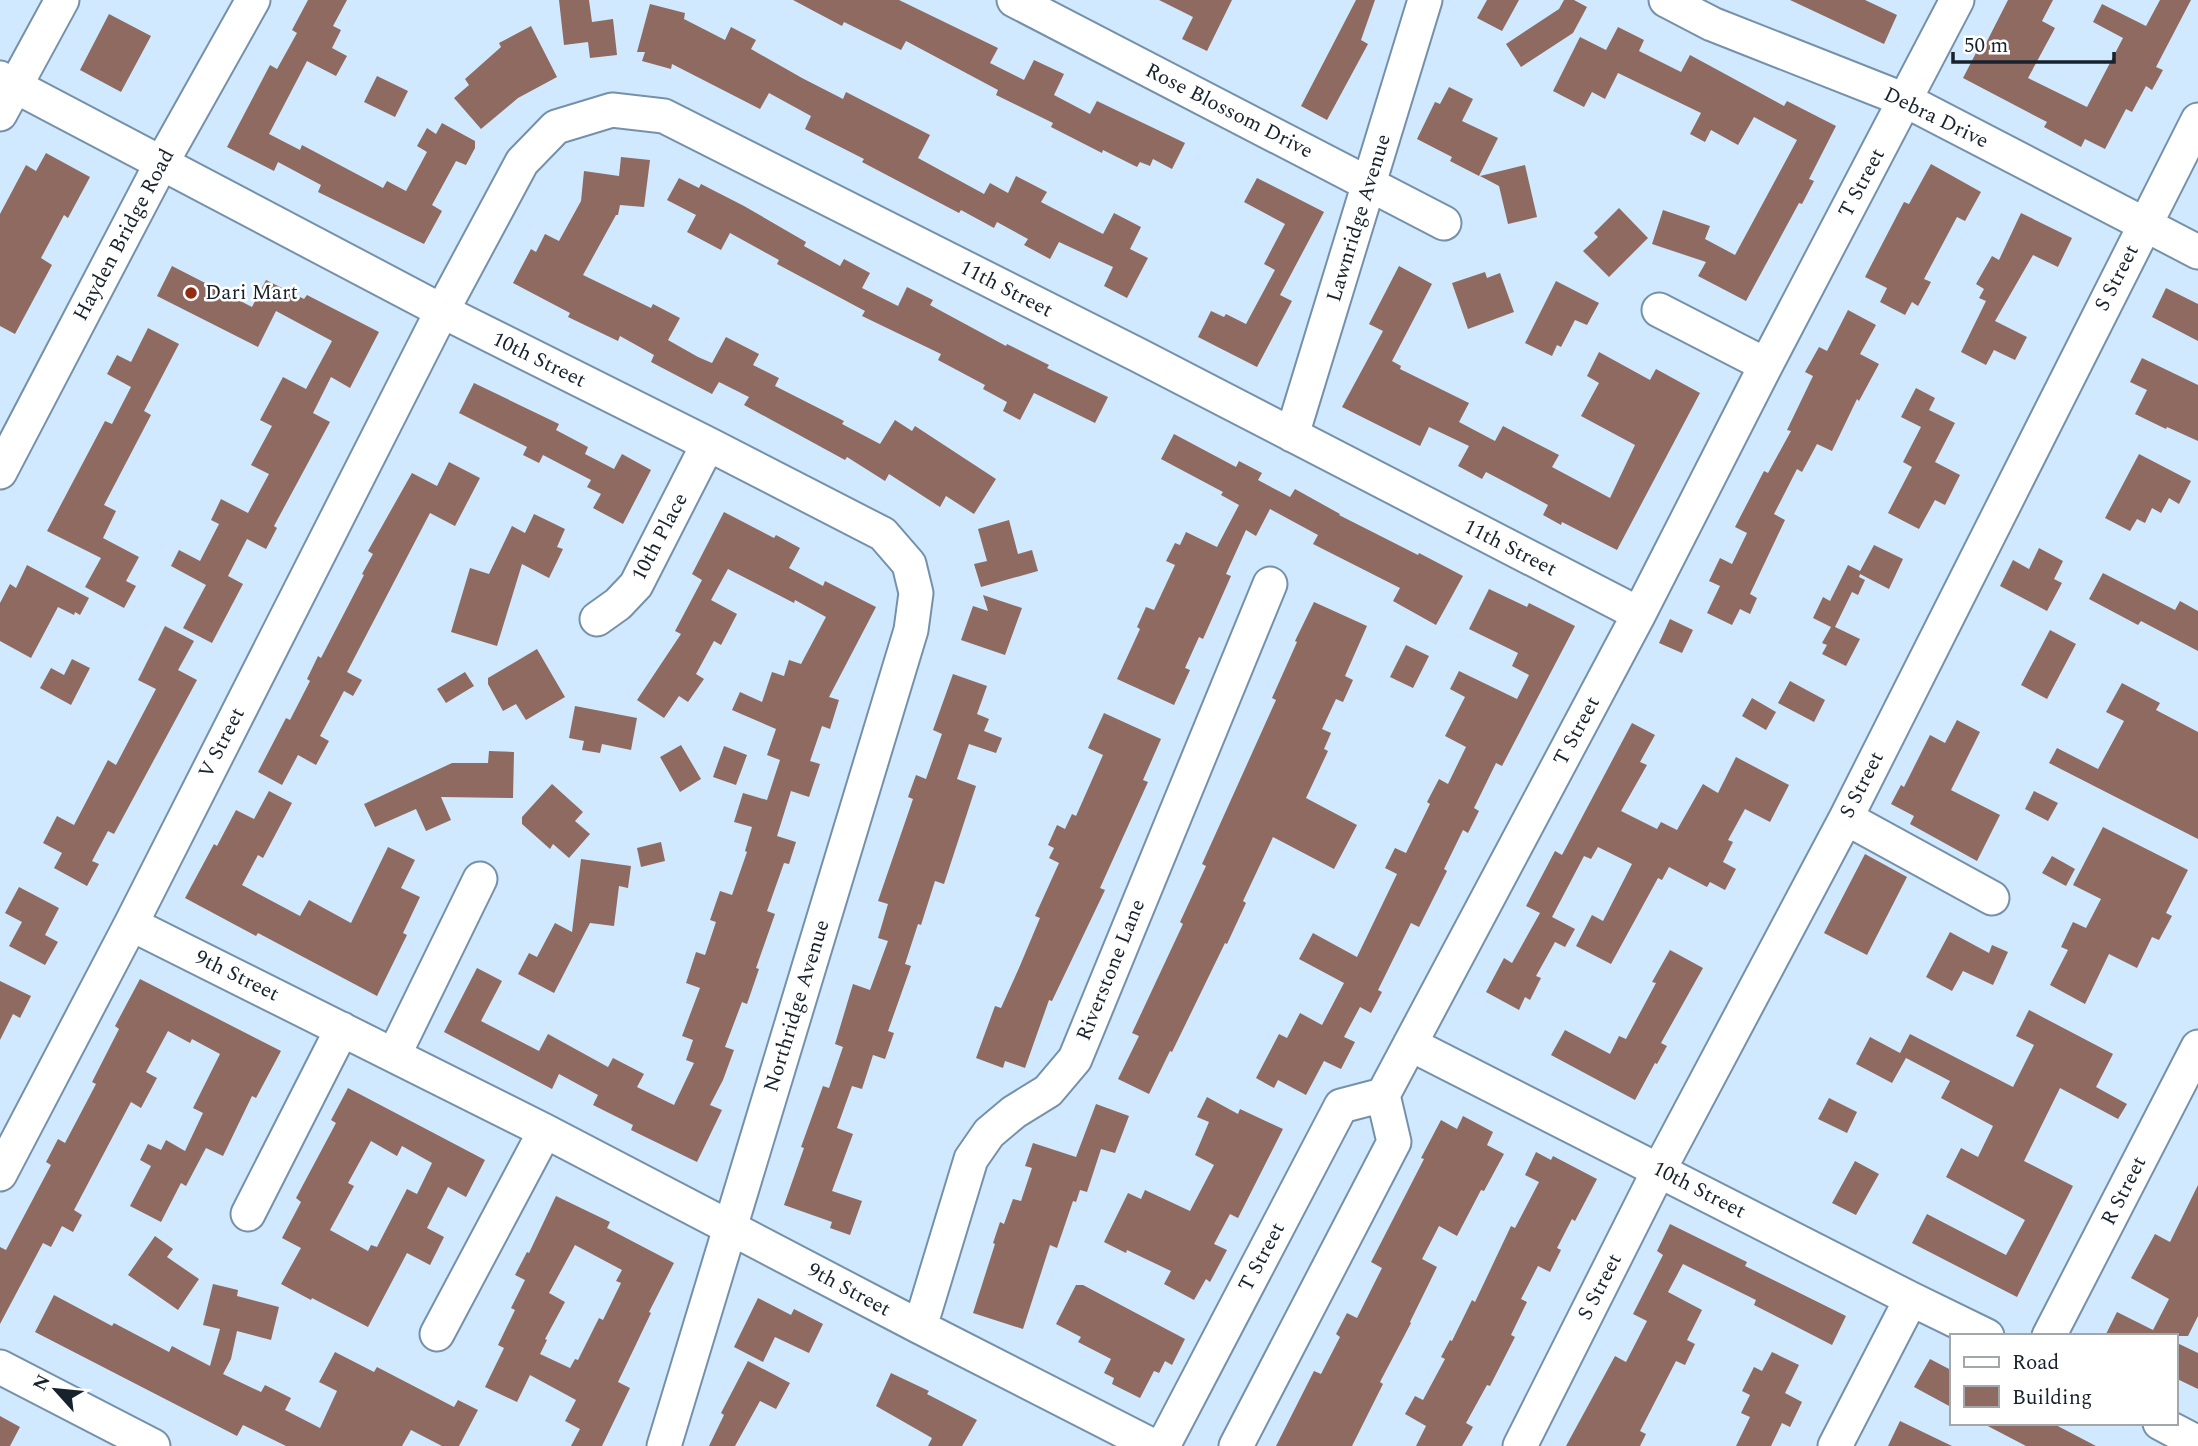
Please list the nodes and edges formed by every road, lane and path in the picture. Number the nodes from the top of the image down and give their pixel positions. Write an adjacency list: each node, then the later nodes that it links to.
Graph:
1 (62, 0): 7 (street)
2 (253, 0): 10 (street, Hayden Bridge Road)
3 (1014, 0): 11 (street, Rose Blossom Drive)
4 (1425, 0): 11 (street, Lawnridge Avenue)
5 (1666, 0): 8 (street, Debra Drive)
6 (1957, 0): 8 (street, T Street)
7 (5, 93): 10 (street, 10th Street)
8 (1905, 100): 13 (street, Debra Drive); 17 (street, T Street)
9 (2198, 120): 13 (street, S Street)
10 (161, 164): 16 (street, 10th Street); 20 (street, Hayden Bridge Road)
11 (1370, 184): 12 (street, Rose Blossom Drive); 18 (street, Lawnridge Avenue)
12 (1444, 223)
13 (2145, 223): 14 (street, Debra Drive); 25 (street, S Street)
14 (2198, 252)
15 (1659, 310): 17 (street)
16 (442, 311): 18 (street, 11th Street); 19 (street, 10th Street); 28 (street, V Street)
17 (1766, 365): 23 (street, T Street)
18 (1292, 435): 23 (street, 11th Street)
19 (708, 444): 21 (street, 10th Street); 24 (street, 10th Place)
20 (0, 472)
21 (909, 564): 38 (street, Northridge Avenue)
22 (1270, 584): 40 (street, Riverstone Lane)
23 (1639, 614): 30 (street, T Street)
24 (597, 619)
25 (1846, 818): 27 (street); 35 (street, S Street)
26 (480, 879): 32 (street)
27 (1992, 898)
28 (131, 924): 29 (street, 9th Street); 36 (street, V Street)
29 (342, 1029): 32 (street, 9th Street); 37 (street)
30 (1410, 1044): 33 (street, T Street); 35 (street, 10th Street)
31 (2198, 1046): 43 (street, R Street)
32 (394, 1055): 34 (street, 9th Street)
33 (1383, 1096): 50 (street, T Street); 51 (street)
34 (545, 1131): 38 (street, 9th Street); 41 (street)
35 (1659, 1170): 39 (street, 10th Street); 52 (street, S Street)
36 (0, 1174)
37 (248, 1214)
38 (729, 1228): 40 (street, 9th Street); 48 (street, Northridge Avenue)
39 (1911, 1299): 42 (street, 10th Street); 53 (street)
40 (920, 1327): 49 (street, 9th Street)
41 (437, 1334)
42 (1983, 1334)
43 (2050, 1334)
44 (0, 1367): 47 (street)
45 (2160, 1432): 46 (street)
46 (2198, 1443)
47 (153, 1446)
48 (664, 1446)
49 (1153, 1446)
50 (1163, 1446)
51 (1236, 1446)
52 (1520, 1446)
53 (1835, 1446)

